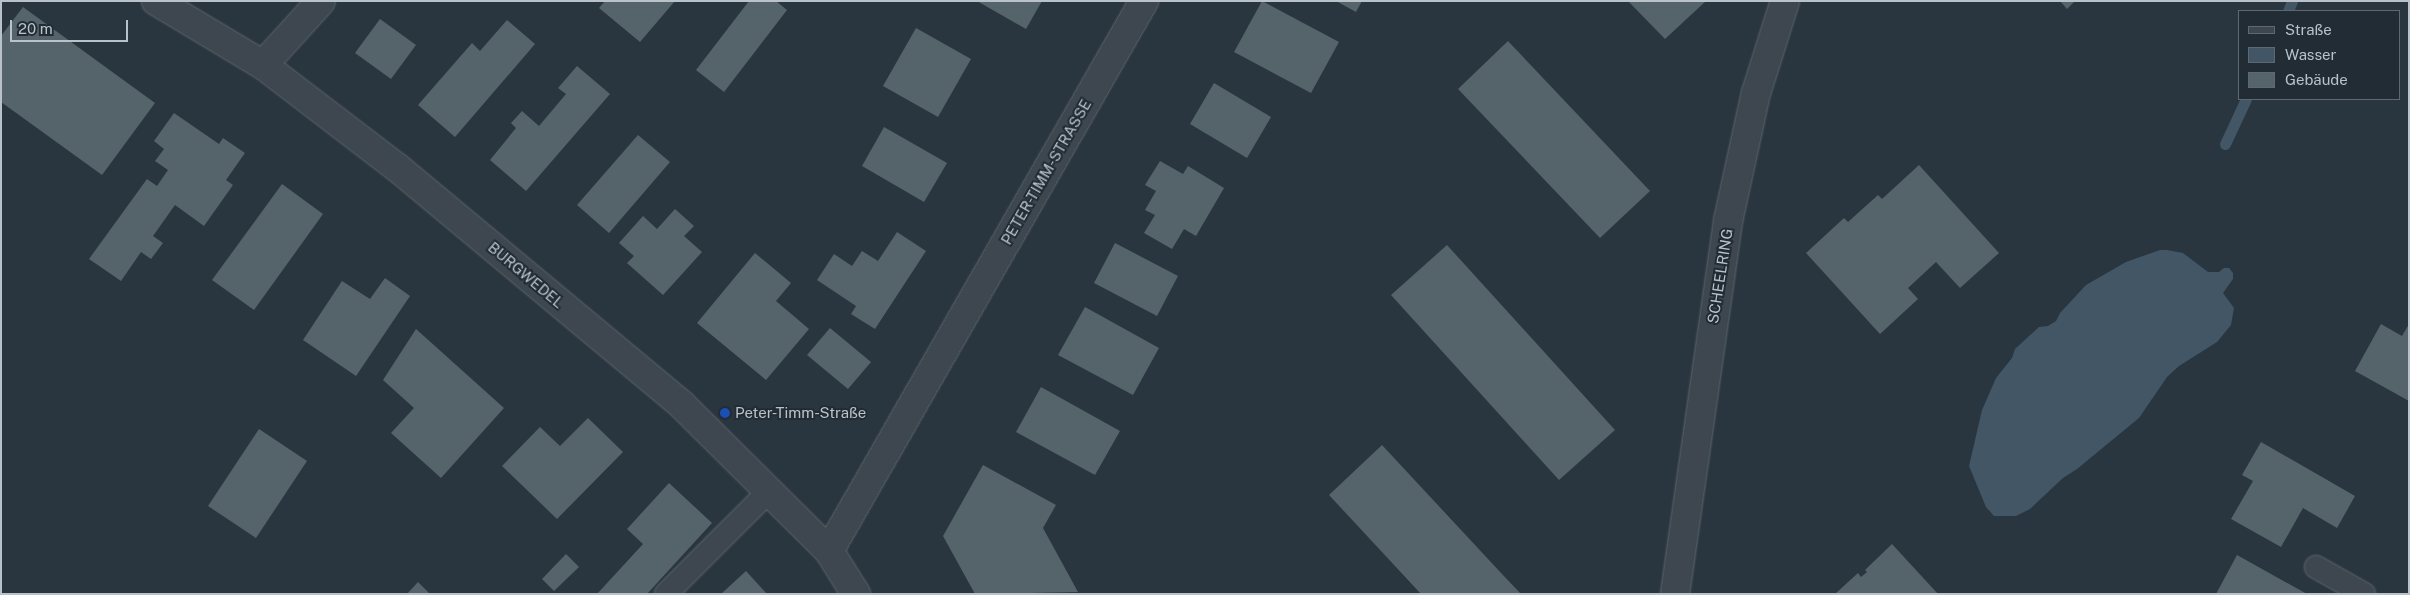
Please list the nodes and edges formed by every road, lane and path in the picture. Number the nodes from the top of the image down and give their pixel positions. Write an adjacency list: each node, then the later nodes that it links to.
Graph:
1 (156, 1): 5 (street, BURGWEDEL)
2 (321, 1): 5 (street)
3 (1144, 1): 7 (street, PETER-TIMM-STRASSE)
4 (1785, 1): 8 (street, SCHEELRING)
5 (263, 65): 6 (street, BURGWEDEL)
6 (769, 491): 7 (street, BURGWEDEL); 11 (lane)
7 (829, 551): 10 (street, BURGWEDEL)
8 (1682, 555): 12 (street, SCHEELRING); 13 (street, SCHEELRING)
9 (2316, 568): 14 (lane)
10 (850, 591)
11 (666, 594)
12 (1675, 594)
13 (1694, 594)
14 (2364, 594)

